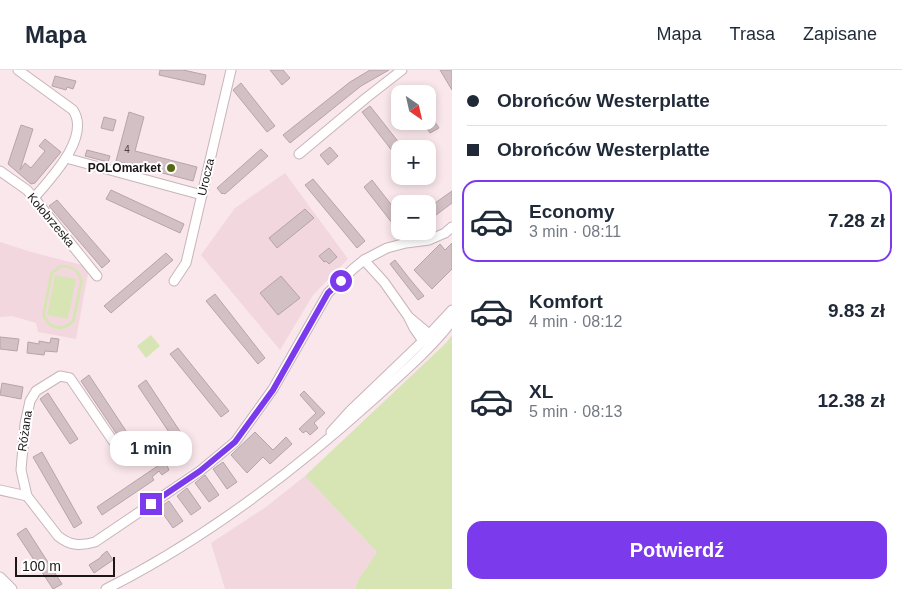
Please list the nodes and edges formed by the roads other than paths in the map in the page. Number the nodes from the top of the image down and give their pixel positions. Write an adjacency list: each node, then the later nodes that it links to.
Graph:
1 (18, 70): 5 (street)
2 (231, 70): 7 (street, Urocza)
3 (402, 70): 4 (street)
4 (299, 154)
5 (66, 158): 7 (street); 8 (street)
6 (0, 171): 8 (street, Kołobrzeska)
7 (202, 195): 12 (street, Urocza)
8 (34, 198): 11 (street, Kołobrzeska)
9 (452, 227): 10 (street)
10 (364, 260): 15 (street); 20 (street)
11 (97, 276)
12 (174, 281)
13 (452, 310): 15 (street)
14 (452, 321): 16 (street)
15 (426, 338): 16 (street); 18 (street)
16 (432, 344): 18 (street)
17 (114, 441): 20 (street, Różana)
18 (325, 441): 23 (street)
19 (0, 490): 20 (street)
20 (26, 496)
21 (0, 577): 22 (street)
22 (12, 589)
23 (106, 589)

